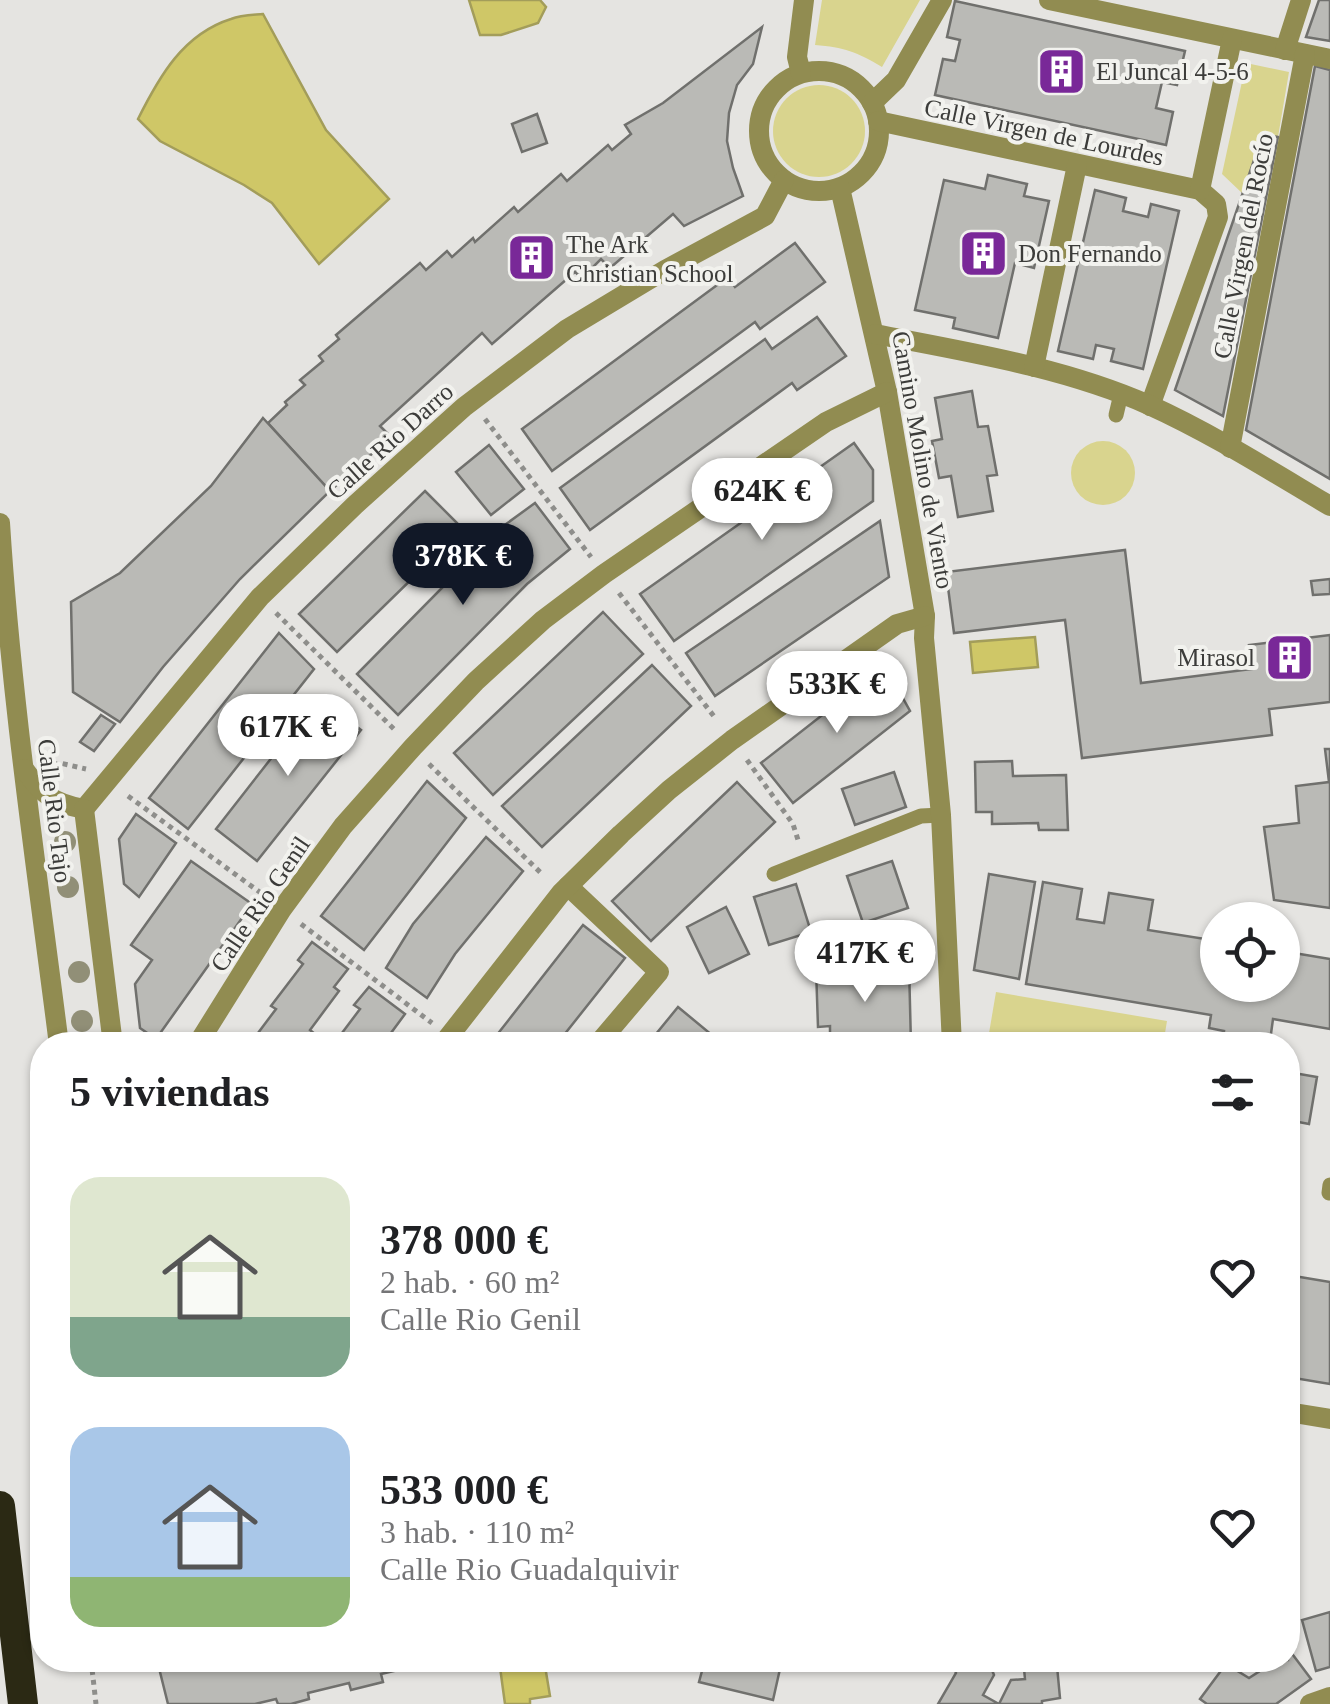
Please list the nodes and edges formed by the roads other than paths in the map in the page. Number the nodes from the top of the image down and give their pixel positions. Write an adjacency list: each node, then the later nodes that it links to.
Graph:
1 (804, 0): 8 (street)
2 (942, 0): 9 (street)
3 (1048, 0): 5 (street)
4 (1301, 0): 6 (street, Calle Virgen del Rocío)
5 (1232, 39): 6 (street); 13 (street)
6 (1295, 52): 7 (street); 18 (street, Calle Virgen del Rocío)
7 (1330, 59)
8 (801, 74): 9 (street); 11 (street)
9 (875, 112): 10 (street, Calle Virgen de Lourdes); 12 (street)
10 (1077, 165): 13 (street, Calle Virgen de Lourdes); 15 (street)
11 (784, 180): 12 (street); 23 (street, Calle Rio Darro)
12 (840, 188): 14 (street, Camino Molino de Viento)
13 (1200, 190): 17 (street)
14 (874, 334): 15 (street); 16 (street, Camino Molino de Viento)
15 (1034, 366): 17 (street)
16 (887, 392): 21 (street, Camino Molino de Viento); 29 (street, Calle Rio Genil)
17 (1150, 406): 18 (street)
18 (1230, 448): 19 (street)
19 (1330, 506)
20 (0, 523): 22 (street, Calle Rio Tajo)
21 (926, 616): 24 (street, Camino Molino de Viento); 26 (street)
22 (24, 769): 23 (street); 27 (street, Calle Rio Tajo)
23 (84, 809): 28 (street)
24 (941, 815): 25 (lane); 32 (street, Camino Molino de Viento)
25 (774, 874)
26 (568, 886): 30 (street); 31 (street)
27 (58, 1032)
28 (111, 1032)
29 (205, 1032)
30 (451, 1032)
31 (608, 1032)
32 (951, 1032)
33 (1330, 1185): 34 (lane)
34 (1329, 1193)
35 (1300, 1414): 36 (street)
36 (1330, 1419)
37 (0, 1506): 39 (highway)
38 (1330, 1697): 40 (street)
39 (23, 1704)
40 (1310, 1704)

